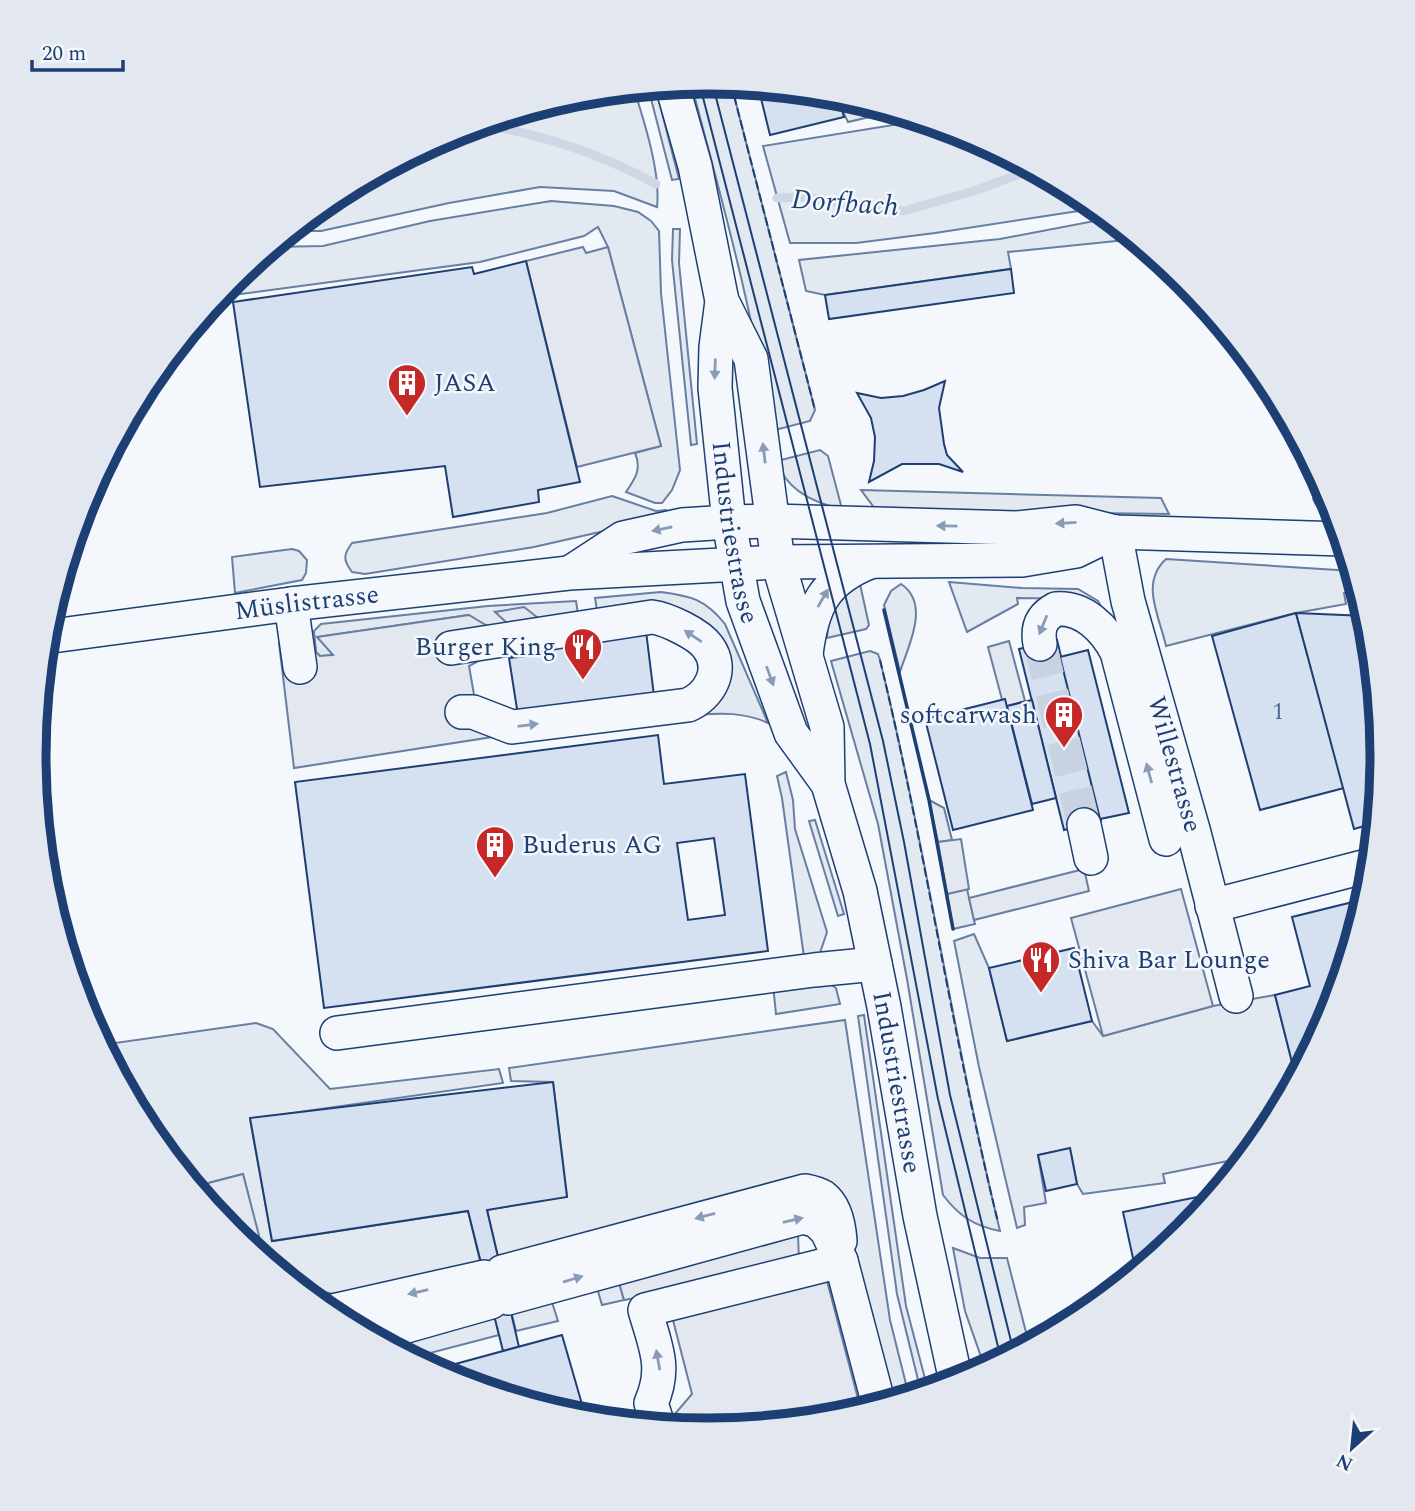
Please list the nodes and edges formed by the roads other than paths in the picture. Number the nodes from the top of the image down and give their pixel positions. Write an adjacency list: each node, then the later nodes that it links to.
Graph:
1 (675, 95): 2 (street, Industriestrasse)
2 (722, 302): 3 (street, Industriestrasse, one-way to 2); 4 (street, Industriestrasse, one-way to 4)
3 (772, 521): 4 (street, Müslistrasse); 5 (street, one-way to 3); 8 (street, Industriestrasse)
4 (730, 522): 9 (street, Industriestrasse); 10 (street, Müslistrasse, one-way to 10)
5 (1115, 531): 6 (street); 7 (street); 23 (street, Willestrasse)
6 (1332, 539)
7 (873, 561): 8 (street); 15 (street, one-way to 7)
8 (778, 562): 9 (street, Müslistrasse); 15 (street, Industriestrasse)
9 (736, 565): 10 (street, Müslistrasse); 18 (street, Industriestrasse, one-way to 18)
10 (569, 573): 11 (street, Müslistrasse)
11 (290, 604): 12 (street, Müslistrasse); 16 (street)
12 (56, 635)
13 (1040, 644): 20 (street, one-way to 13)
14 (451, 648): 17 (street, one-way to 14)
15 (805, 659): 18 (street, Industriestrasse)
16 (300, 667)
17 (462, 712)
18 (828, 784): 24 (street, Industriestrasse)
19 (1084, 825): 21 (street)
20 (1166, 839)
21 (1091, 858)
22 (1360, 868): 23 (street)
23 (1212, 906): 25 (street, Willestrasse)
24 (875, 964): 26 (street); 31 (street, Industriestrasse)
25 (1236, 996)
26 (337, 1033)
27 (841, 1261): 28 (street); 32 (street); 33 (street, one-way to 27)
28 (496, 1287): 29 (street, one-way to 29); 30 (street)
29 (345, 1309)
30 (382, 1332)
31 (954, 1370)
32 (877, 1396)
33 (654, 1415)

